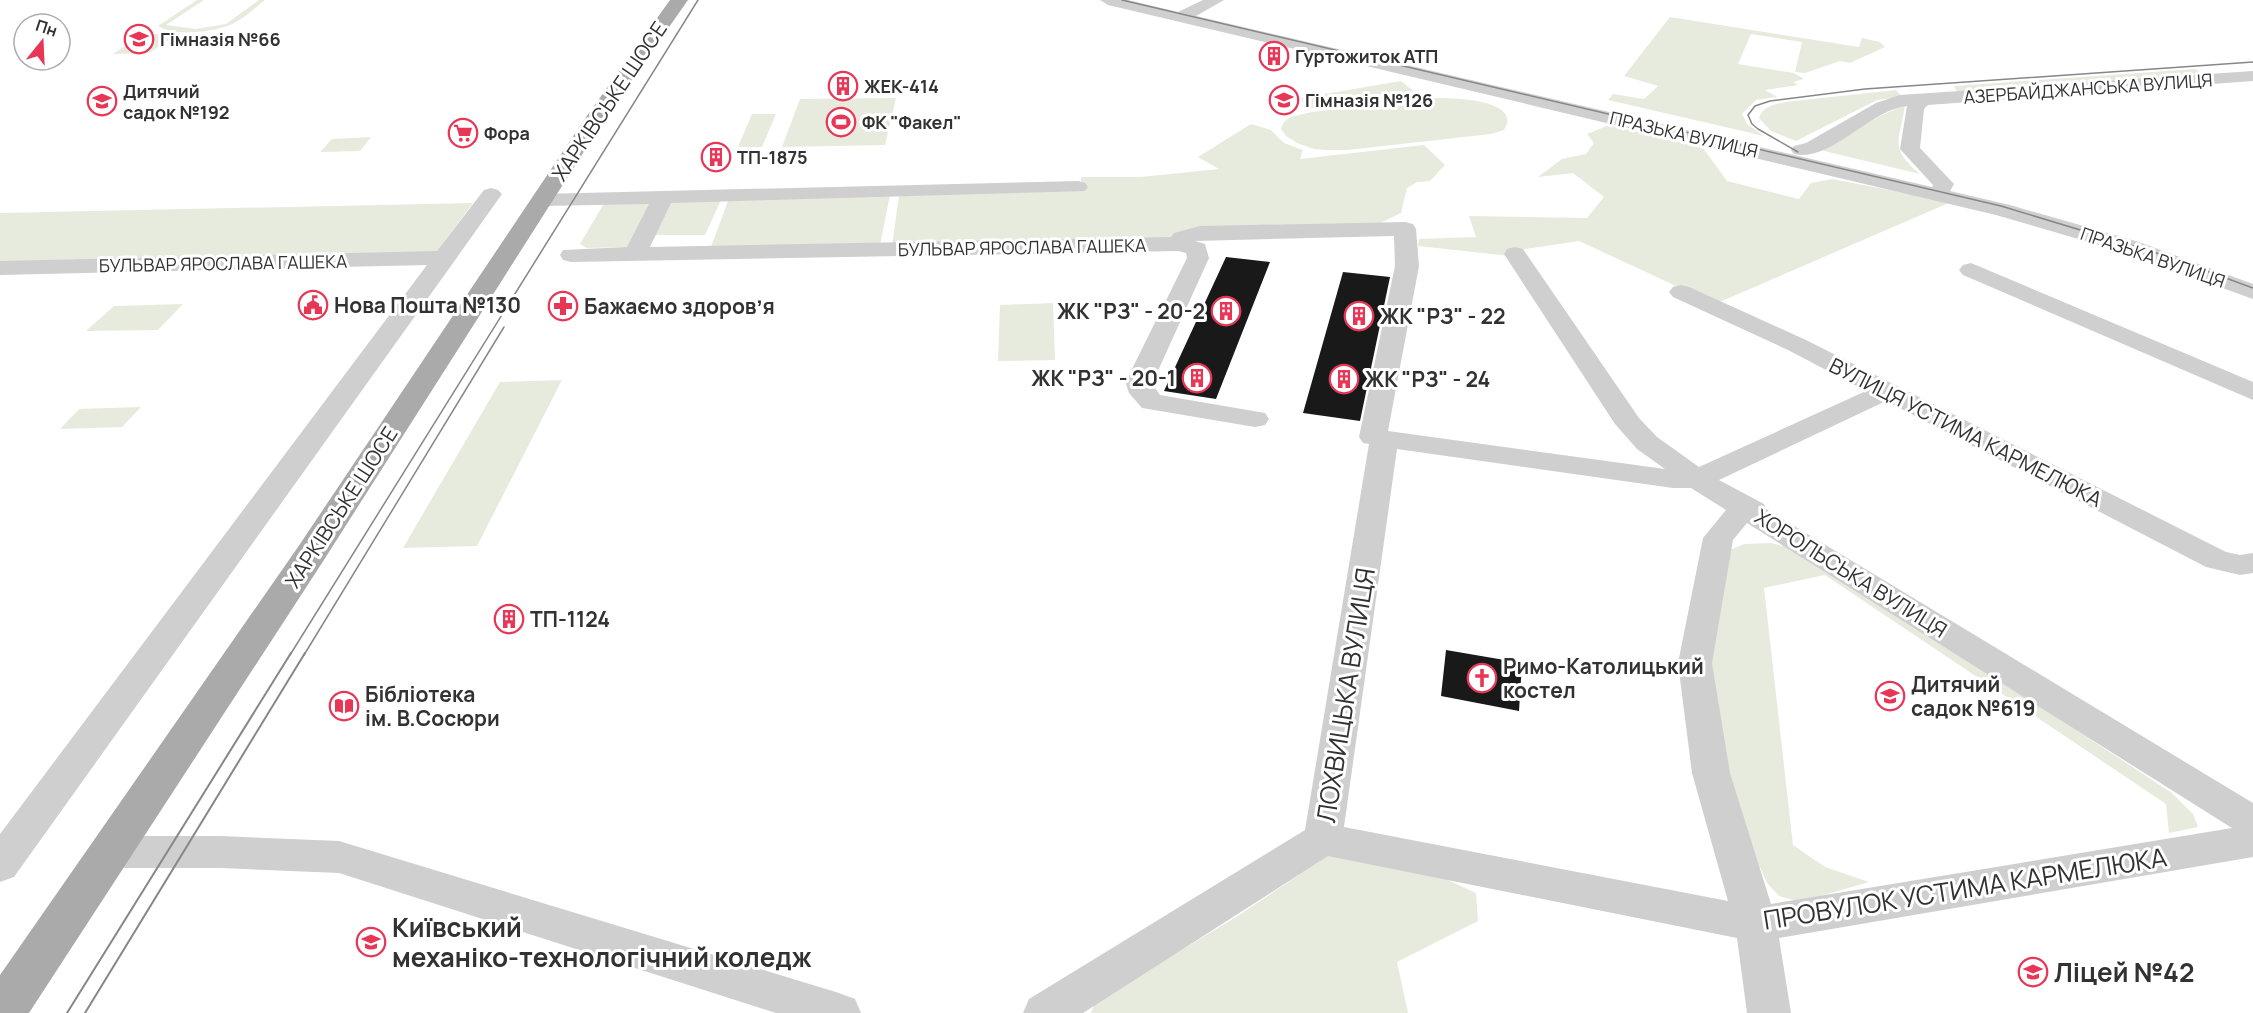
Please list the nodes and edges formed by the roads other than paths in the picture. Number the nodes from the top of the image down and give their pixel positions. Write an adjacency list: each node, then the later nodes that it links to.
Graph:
1 (679, 0): 14 (main road, ХАРКІВСЬКЕ ШОСЕ)
2 (1107, 0): 5 (street, ПРАЗЬКА ВУЛИЦЯ)
3 (1144, 0): 5 (street, ПРАЗЬКА ВУЛИЦЯ)
4 (1215, 0): 5 (street)
5 (1186, 14): 8 (street, ПРАЗЬКА ВУЛИЦЯ)
6 (2253, 76): 7 (street, АЗЕРБАЙДЖАНСЬКА ВУЛИЦЯ)
7 (1923, 99): 9 (street, АЗЕРБАЙДЖАНСЬКА ВУЛИЦЯ); 11 (street)
8 (1599, 108): 9 (street, ПРАЗЬКА ВУЛИЦЯ); 11 (street, ПРАЗЬКА ВУЛИЦЯ)
9 (1801, 150): 11 (street, ПРАЗЬКА ВУЛИЦЯ)
10 (1078, 187): 13 (street)
11 (1941, 189): 23 (street, ПРАЗЬКА ВУЛИЦЯ); 25 (street, ПРАЗЬКА ВУЛИЦЯ)
12 (491, 194): 20 (street)
13 (663, 197): 14 (street); 17 (street)
14 (542, 200): 36 (main road, ХАРКІВСЬКЕ ШОСЕ)
15 (1405, 229): 16 (street, БУЛЬВАР ЯРОСЛАВА ГАШЕКА); 29 (street, ЛОХВИЦЬКА ВУЛИЦЯ)
16 (1179, 244): 17 (street, БУЛЬВАР ЯРОСЛАВА ГАШЕКА); 28 (street)
17 (635, 254): 19 (street, БУЛЬВАР ЯРОСЛАВА ГАШЕКА)
18 (1515, 254): 30 (street, ХОРОЛЬСЬКА ВУЛИЦЯ)
19 (571, 255)
20 (445, 258): 21 (street, БУЛЬВАР ЯРОСЛАВА ГАШЕКА); 37 (street)
21 (0, 268)
22 (1971, 270): 27 (street)
23 (2253, 279)
24 (1681, 292): 26 (street, ВУЛИЦЯ УСТИМА КАРМЕЛЮКА)
25 (2253, 292)
26 (1887, 391): 30 (street); 32 (street, ВУЛИЦЯ УСТИМА КАРМЕЛЮКА)
27 (2253, 392)
28 (1255, 418)
29 (1378, 438): 30 (street); 34 (street, ЛОХВИЦЬКА ВУЛИЦЯ)
30 (1697, 479): 31 (street, ХОРОЛЬСЬКА ВУЛИЦЯ)
31 (1753, 511): 33 (street, ХОРОЛЬСЬКА ВУЛИЦЯ); 38 (street)
32 (2253, 563)
33 (2253, 822)
34 (1323, 839): 38 (street, ПРОВУЛОК УСТИМА КАРМЕЛЮКА); 41 (street, ЛОХВИЦЬКА ВУЛИЦЯ)
35 (2253, 841): 38 (street, ПРОВУЛОК УСТИМА КАРМЕЛЮКА)
36 (111, 852): 39 (main road, ХАРКІВСЬКЕ ШОСЕ); 40 (street)
37 (0, 865)
38 (1756, 924): 42 (street)
39 (2, 1013)
40 (838, 1013)
41 (1044, 1013)
42 (1769, 1013)

